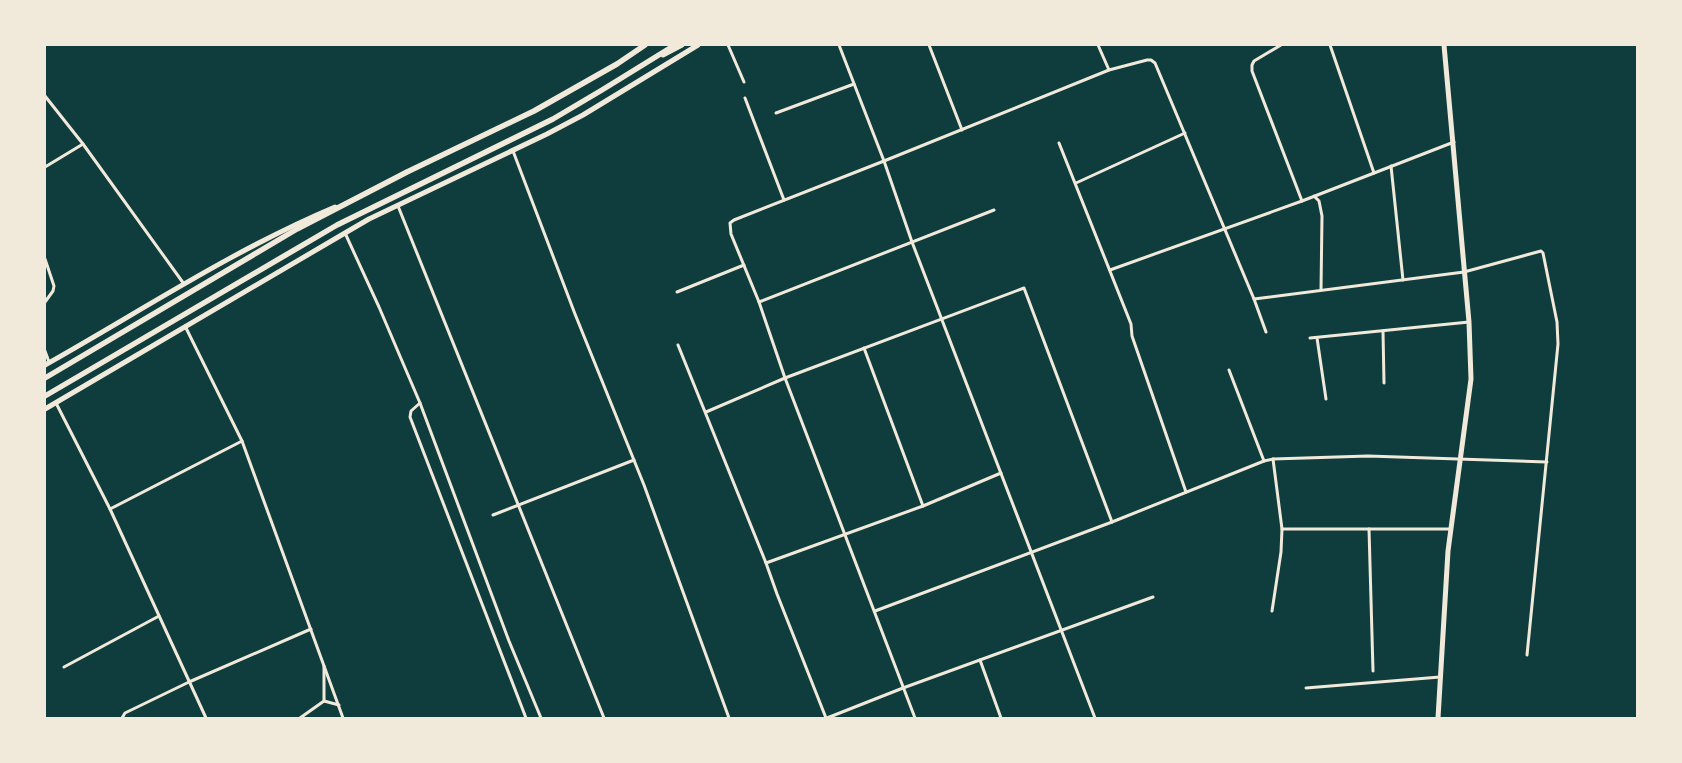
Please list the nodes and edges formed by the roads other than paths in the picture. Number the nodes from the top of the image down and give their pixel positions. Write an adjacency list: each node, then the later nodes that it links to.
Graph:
1 (645, 45): 33 (highway)
2 (675, 45): 12 (highway)
3 (682, 45): 12 (main road)
4 (698, 45): 24 (main road)
5 (728, 45): 14 (street)
6 (839, 45): 15 (street)
7 (929, 45): 19 (street)
8 (1098, 45): 13 (street)
9 (1281, 45): 32 (street)
10 (1330, 45): 28 (street)
11 (1444, 45): 21 (main road)
12 (641, 67): 65 (highway)
13 (1109, 70): 19 (street); 20 (street)
14 (744, 82)
15 (854, 84): 18 (street); 25 (street)
16 (45, 96): 23 (street)
17 (745, 98): 31 (street)
18 (776, 113)
19 (962, 130): 25 (street)
20 (1185, 133): 29 (street); 36 (street)
21 (1454, 142): 26 (street); 42 (main road)
22 (1059, 143): 29 (street)
23 (83, 144): 27 (street); 44 (street)
24 (513, 151): 34 (main road); 74 (street)
25 (884, 161): 31 (street); 38 (street)
26 (1391, 166): 28 (street); 43 (street)
27 (45, 167)
28 (1374, 173): 30 (street)
29 (1076, 183): 41 (street)
30 (1314, 196): 32 (street); 45 (street)
31 (784, 200): 40 (street)
32 (1302, 201): 36 (street)
33 (346, 202): 44 (main road); 62 (highway)
34 (398, 206): 37 (main road); 79 (street)
35 (994, 210): 38 (street)
36 (1225, 229): 41 (street); 47 (street)
37 (345, 233): 52 (main road); 68 (street)
38 (912, 242): 49 (street); 50 (street)
39 (45, 259): 48 (street)
40 (744, 265): 46 (street); 49 (street)
41 (1110, 270): 78 (street)
42 (1464, 272): 43 (street); 51 (main road); 76 (street)
43 (1403, 280): 45 (street)
44 (184, 285): 60 (main road)
45 (1321, 290): 47 (street)
46 (677, 292)
47 (1254, 299): 54 (street)
48 (45, 302)
49 (759, 302): 63 (street)
50 (942, 319): 58 (street); 77 (street); 83 (street)
51 (1469, 322): 53 (street); 72 (main road)
52 (185, 326): 67 (main road); 71 (street)
53 (1383, 331): 56 (street); 64 (street)
54 (1266, 332)
55 (1310, 338): 56 (street)
56 (1317, 338): 66 (street)
57 (678, 345): 70 (street)
58 (864, 348): 63 (street); 80 (street)
59 (45, 351): 60 (street)
60 (47, 364)
61 (1229, 370): 75 (street)
62 (45, 378)
63 (785, 378): 70 (street); 87 (street)
64 (1384, 383)
65 (45, 396)
66 (1326, 399)
67 (56, 403): 69 (main road); 81 (street)
68 (420, 403): 111 (street); 112 (street)
69 (45, 409)
70 (706, 412): 89 (street)
71 (242, 441): 81 (street); 94 (street)
72 (1461, 458): 73 (street); 76 (street); 84 (main road)
73 (1273, 459): 75 (street); 85 (street)
74 (634, 460): 79 (street); 114 (street)
75 (1264, 461): 78 (street)
76 (1547, 462): 96 (street)
77 (1001, 473): 80 (street); 88 (street)
78 (1186, 492): 83 (street)
79 (518, 505): 82 (street); 113 (street)
80 (924, 506): 87 (street)
81 (110, 509): 93 (street)
82 (493, 515)
83 (1112, 522): 88 (street)
84 (1452, 528): 86 (street); 101 (main road)
85 (1282, 529): 86 (street); 92 (street)
86 (1369, 529): 100 (street)
87 (845, 534): 89 (street); 91 (street)
88 (1032, 552): 91 (street); 95 (street)
89 (766, 563): 115 (street)
90 (1153, 597): 95 (street)
91 (874, 611): 103 (street)
92 (1272, 611)
93 (158, 616): 99 (street); 102 (street)
94 (310, 629): 98 (street); 102 (street)
95 (1063, 631): 97 (street); 118 (street)
96 (1527, 655)
97 (980, 660): 103 (street); 117 (street)
98 (324, 665): 105 (street); 106 (street)
99 (64, 668)
100 (1372, 671)
101 (1440, 677): 104 (street); 119 (main road)
102 (189, 682): 107 (street); 108 (street)
103 (903, 688): 115 (street); 116 (street)
104 (1306, 688)
105 (324, 701): 106 (street); 109 (street)
106 (339, 705): 110 (street)
107 (122, 718)
108 (206, 718)
109 (300, 718)
110 (344, 718)
111 (526, 718)
112 (541, 718)
113 (604, 718)
114 (729, 718)
115 (827, 718)
116 (915, 718)
117 (1001, 718)
118 (1095, 718)
119 (1438, 718)

